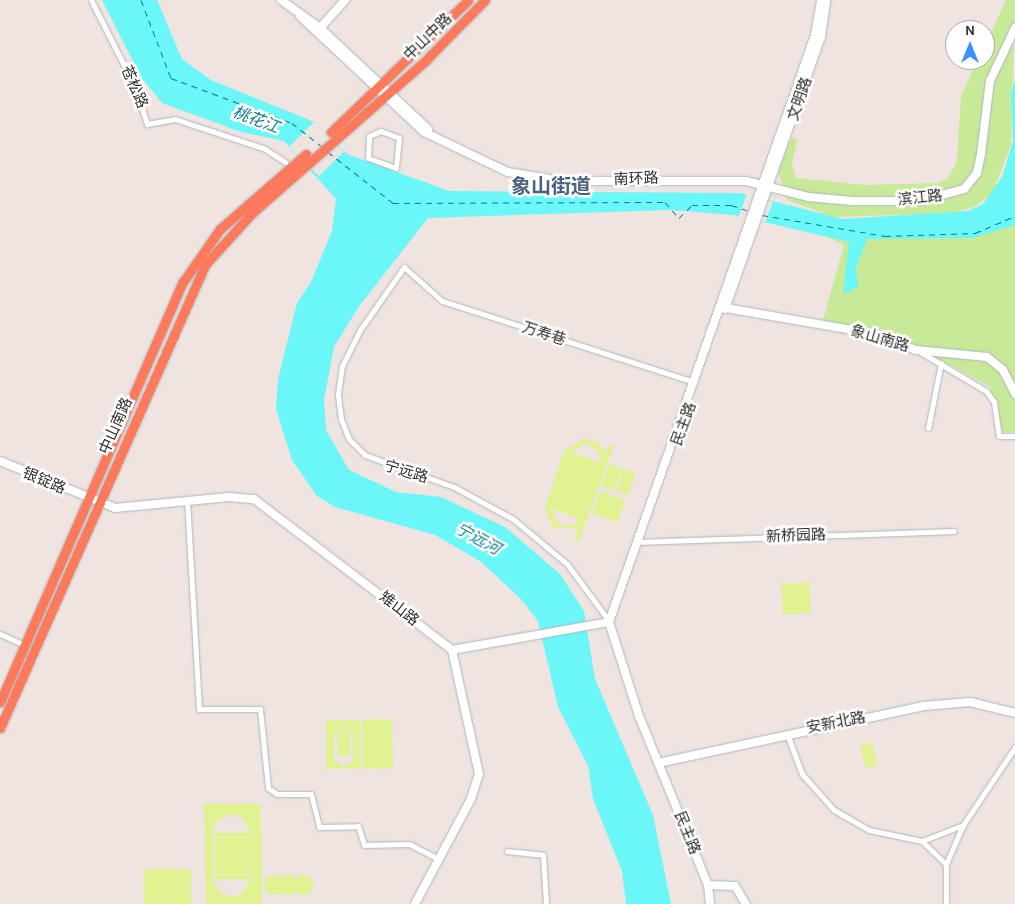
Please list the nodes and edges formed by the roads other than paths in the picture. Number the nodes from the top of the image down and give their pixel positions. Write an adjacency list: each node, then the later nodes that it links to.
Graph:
1 (91, 0): 13 (street, 苍松路)
2 (281, 0): 8 (street, 南环路)
3 (345, 0): 9 (street)
4 (468, 0): 11 (highway, 中山中路)
5 (485, 0): 11 (highway, 中山中路)
6 (821, 0): 14 (street, 文明路)
7 (826, 0): 14 (street, 文明路)
8 (300, 16): 9 (street, 南环路); 11 (street, 南环路)
9 (320, 28): 11 (street, 南环路)
10 (1015, 28): 14 (street, 滨江路)
11 (381, 90): 14 (street, 南环路); 26 (highway, 中山南路)
12 (370, 136): 12 (street)
13 (285, 162)
14 (766, 185): 15 (street, 文明路)
15 (753, 225): 17 (street, 民主路); 20 (street, 民主路)
16 (404, 267): 20 (street, 万寿巷); 29 (street, 宁远路)
17 (726, 308): 18 (street, 象山南路); 28 (street, 民主路)
18 (916, 350): 19 (street); 21 (street, 象山南路)
19 (940, 363): 22 (street); 23 (street)
20 (694, 382): 28 (street, 民主路)
21 (1015, 394)
22 (928, 428)
23 (1015, 436)
24 (0, 461): 26 (street, 银锭路)
25 (188, 500): 26 (street, 雉山路); 32 (street, 雉山路); 42 (street)
26 (94, 501): 31 (highway, 中山南路); 35 (highway, 中山南路)
27 (954, 531): 28 (street, 新桥园路)
28 (640, 542): 29 (street, 民主路)
29 (609, 622): 32 (street); 38 (street, 民主路)
30 (0, 634): 31 (street)
31 (25, 645): 33 (highway, 中山南路)
32 (452, 650): 42 (street)
33 (0, 702)
34 (1015, 713): 36 (street, 安新北路)
35 (0, 728)
36 (787, 732): 38 (street, 安新北路); 40 (street)
37 (1015, 748): 39 (street)
38 (658, 763): 44 (street, 民主路)
39 (963, 825): 40 (street); 43 (street)
40 (922, 840): 43 (street)
41 (506, 850): 46 (street)
42 (438, 859): 45 (street)
43 (946, 864): 49 (street)
44 (708, 885): 47 (street, 民主路); 48 (street)
45 (415, 904)
46 (546, 904)
47 (710, 904)
48 (746, 904)
49 (946, 904)

